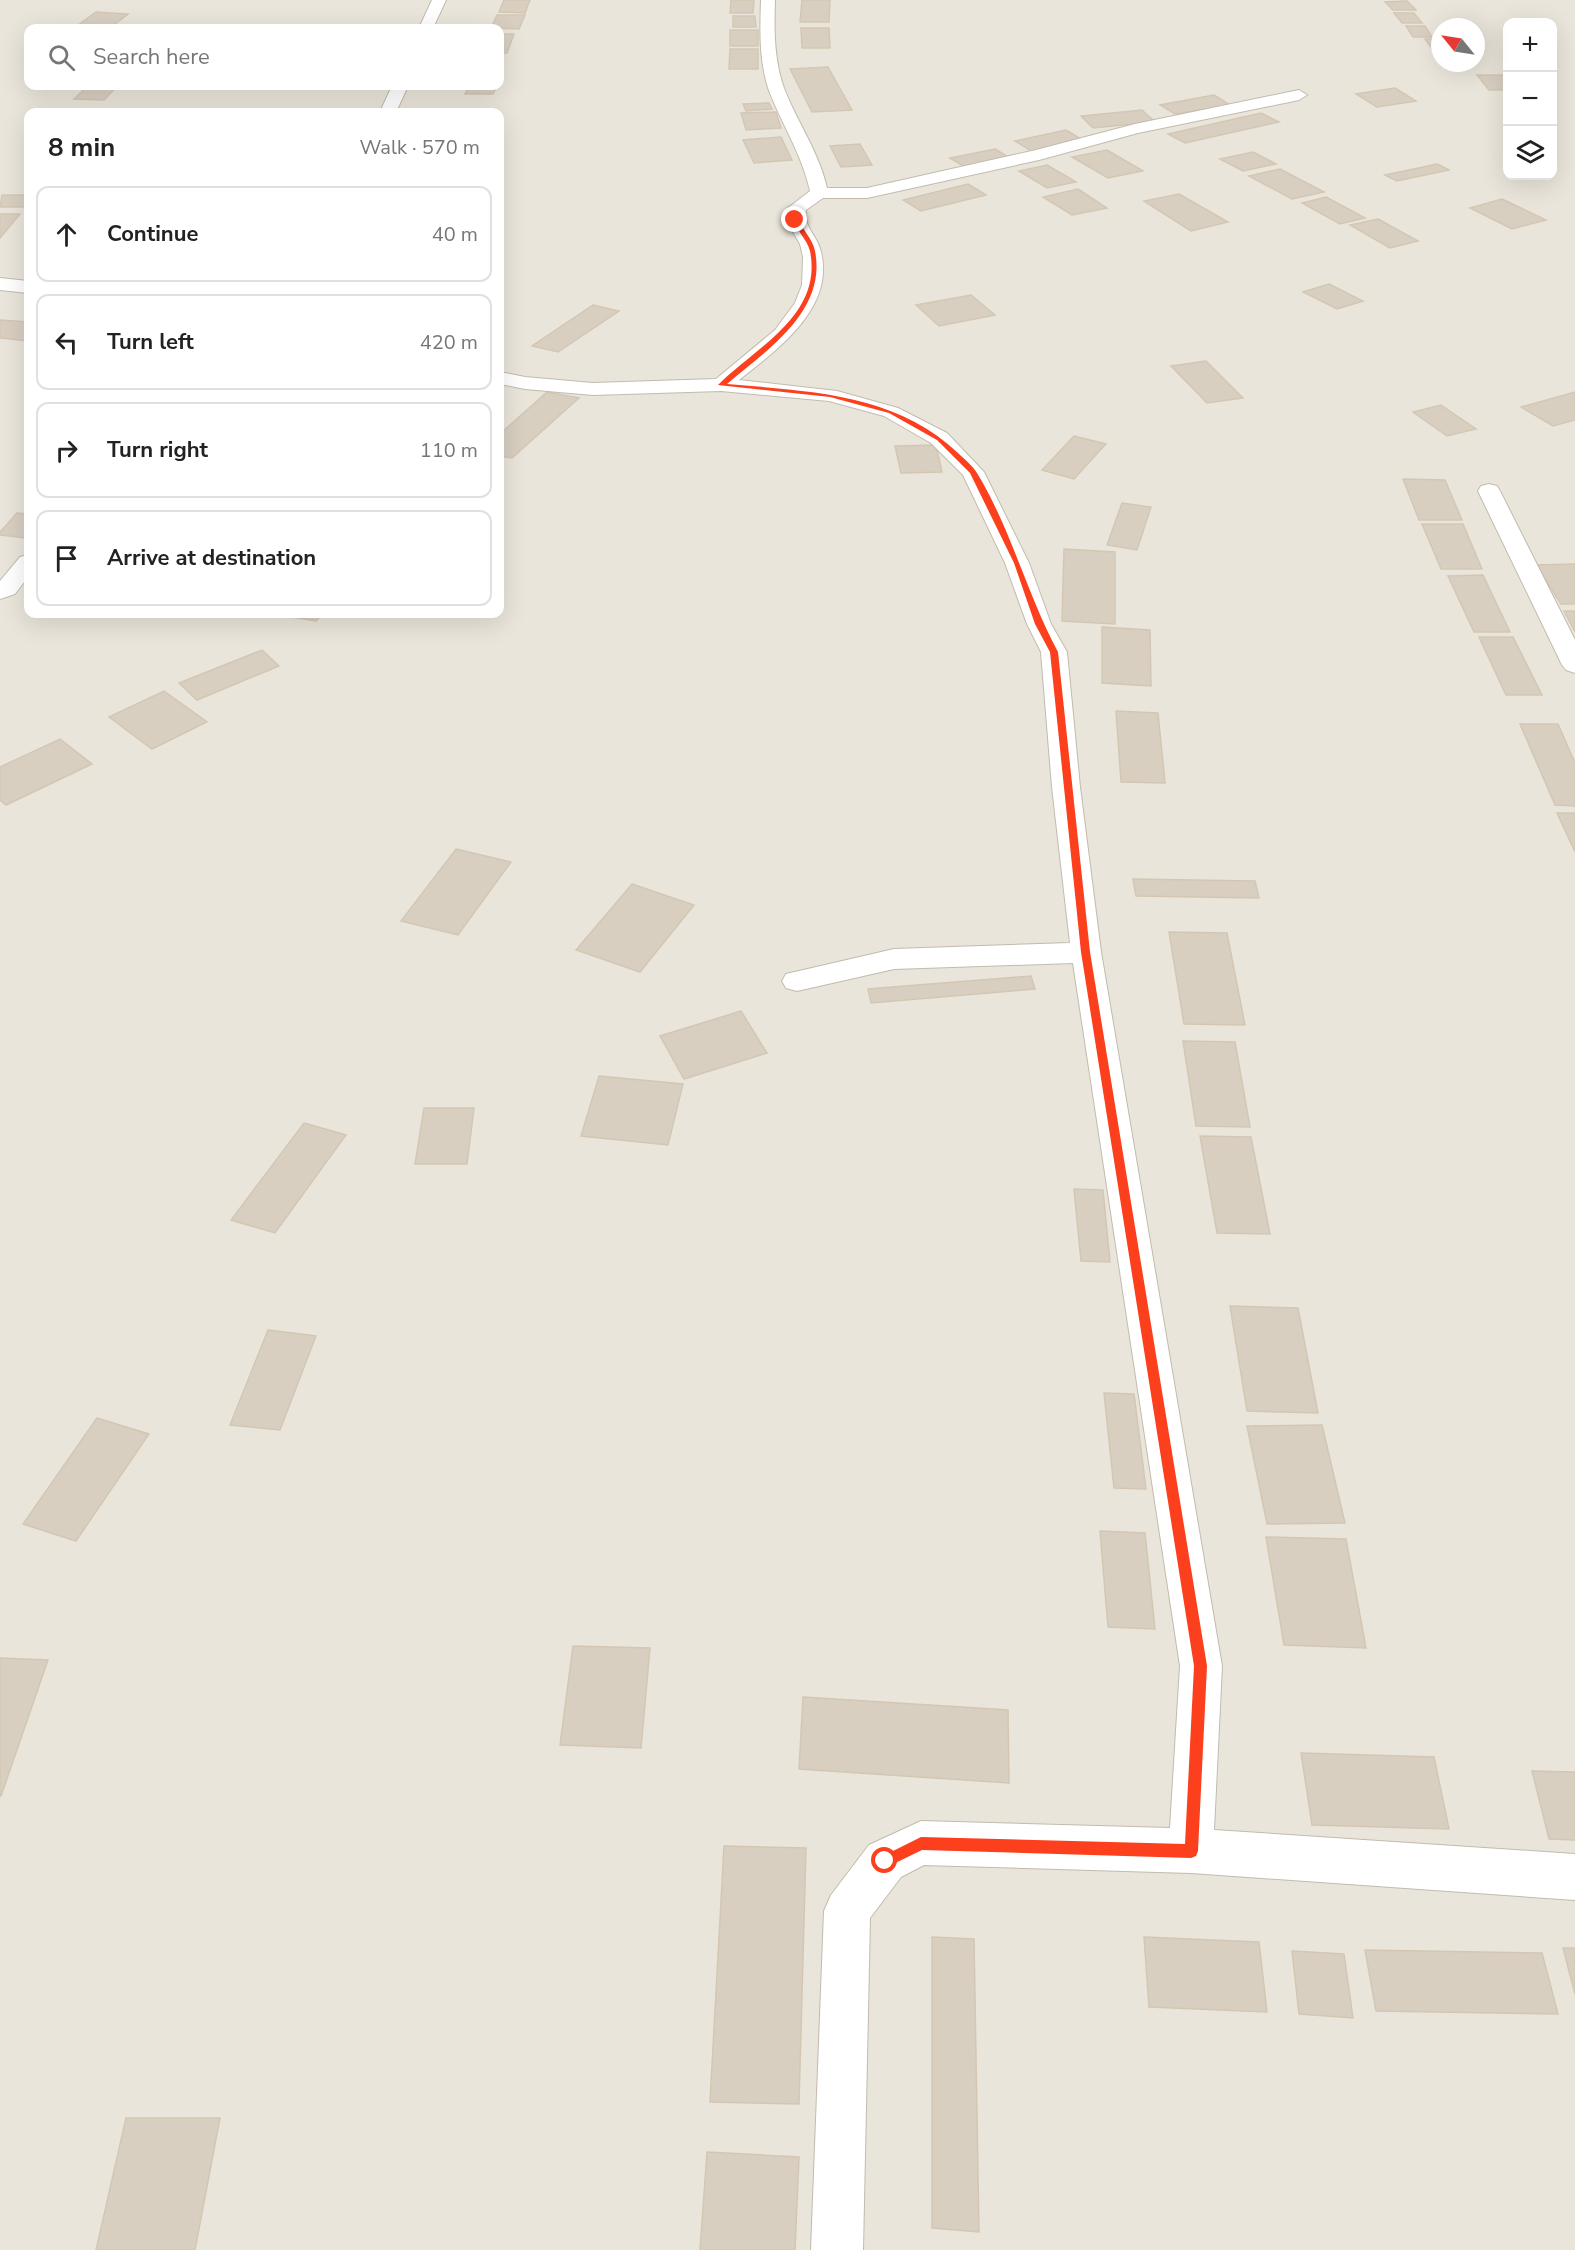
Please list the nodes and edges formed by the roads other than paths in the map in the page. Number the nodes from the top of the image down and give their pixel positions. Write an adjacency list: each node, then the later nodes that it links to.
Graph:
1 (439, 0): 3 (street)
2 (768, 0): 7 (street)
3 (428, 24)
4 (398, 90): 6 (street)
5 (1299, 95): 7 (street)
6 (390, 108)
7 (819, 193): 11 (street)
8 (0, 284): 9 (street)
9 (24, 287)
10 (504, 379): 11 (street)
11 (721, 385): 16 (street)
12 (1489, 491): 15 (street)
13 (24, 567): 14 (street)
14 (0, 592)
15 (1575, 665)
16 (1086, 952): 17 (street); 18 (street)
17 (797, 981)
18 (1191, 1851): 19 (street); 20 (street)
19 (1575, 1877)
20 (837, 2250)

